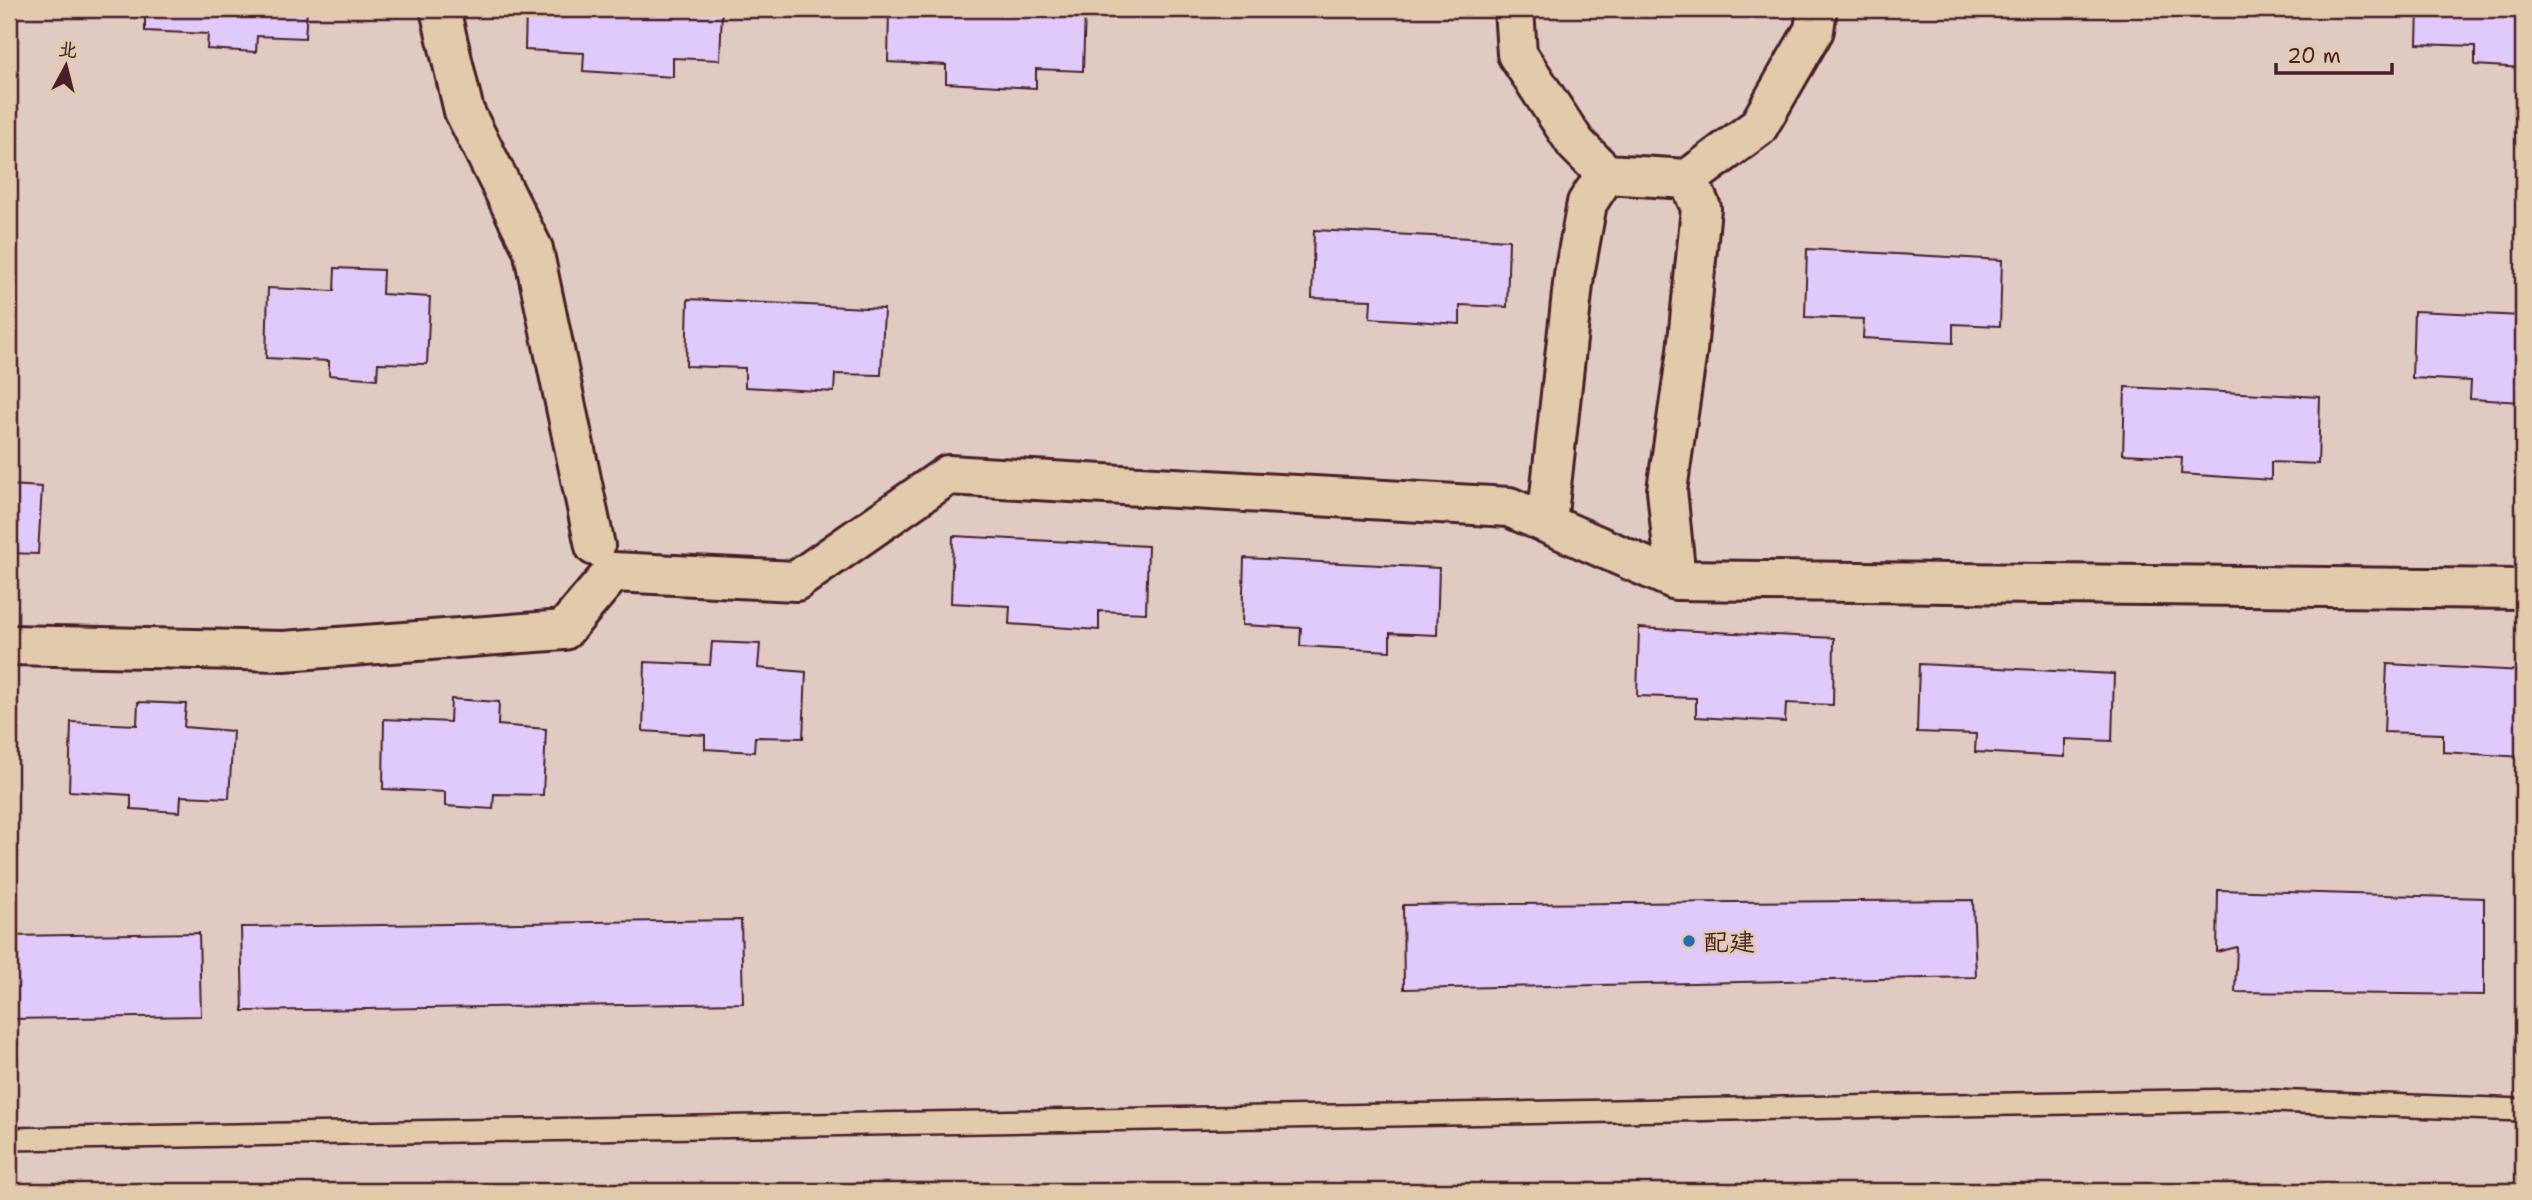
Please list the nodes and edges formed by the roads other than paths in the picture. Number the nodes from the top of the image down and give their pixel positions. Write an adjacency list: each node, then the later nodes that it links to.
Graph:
1 (440, 9): 7 (street)
2 (1514, 9): 4 (street)
3 (1817, 9): 5 (street)
4 (1606, 174): 5 (street); 6 (street)
5 (1688, 179): 8 (street)
6 (1547, 523): 8 (street); 10 (street)
7 (595, 546)
8 (1676, 580): 9 (street)
9 (2523, 589)
10 (9, 645)
11 (2523, 1110): 12 (lane)
12 (9, 1139)

